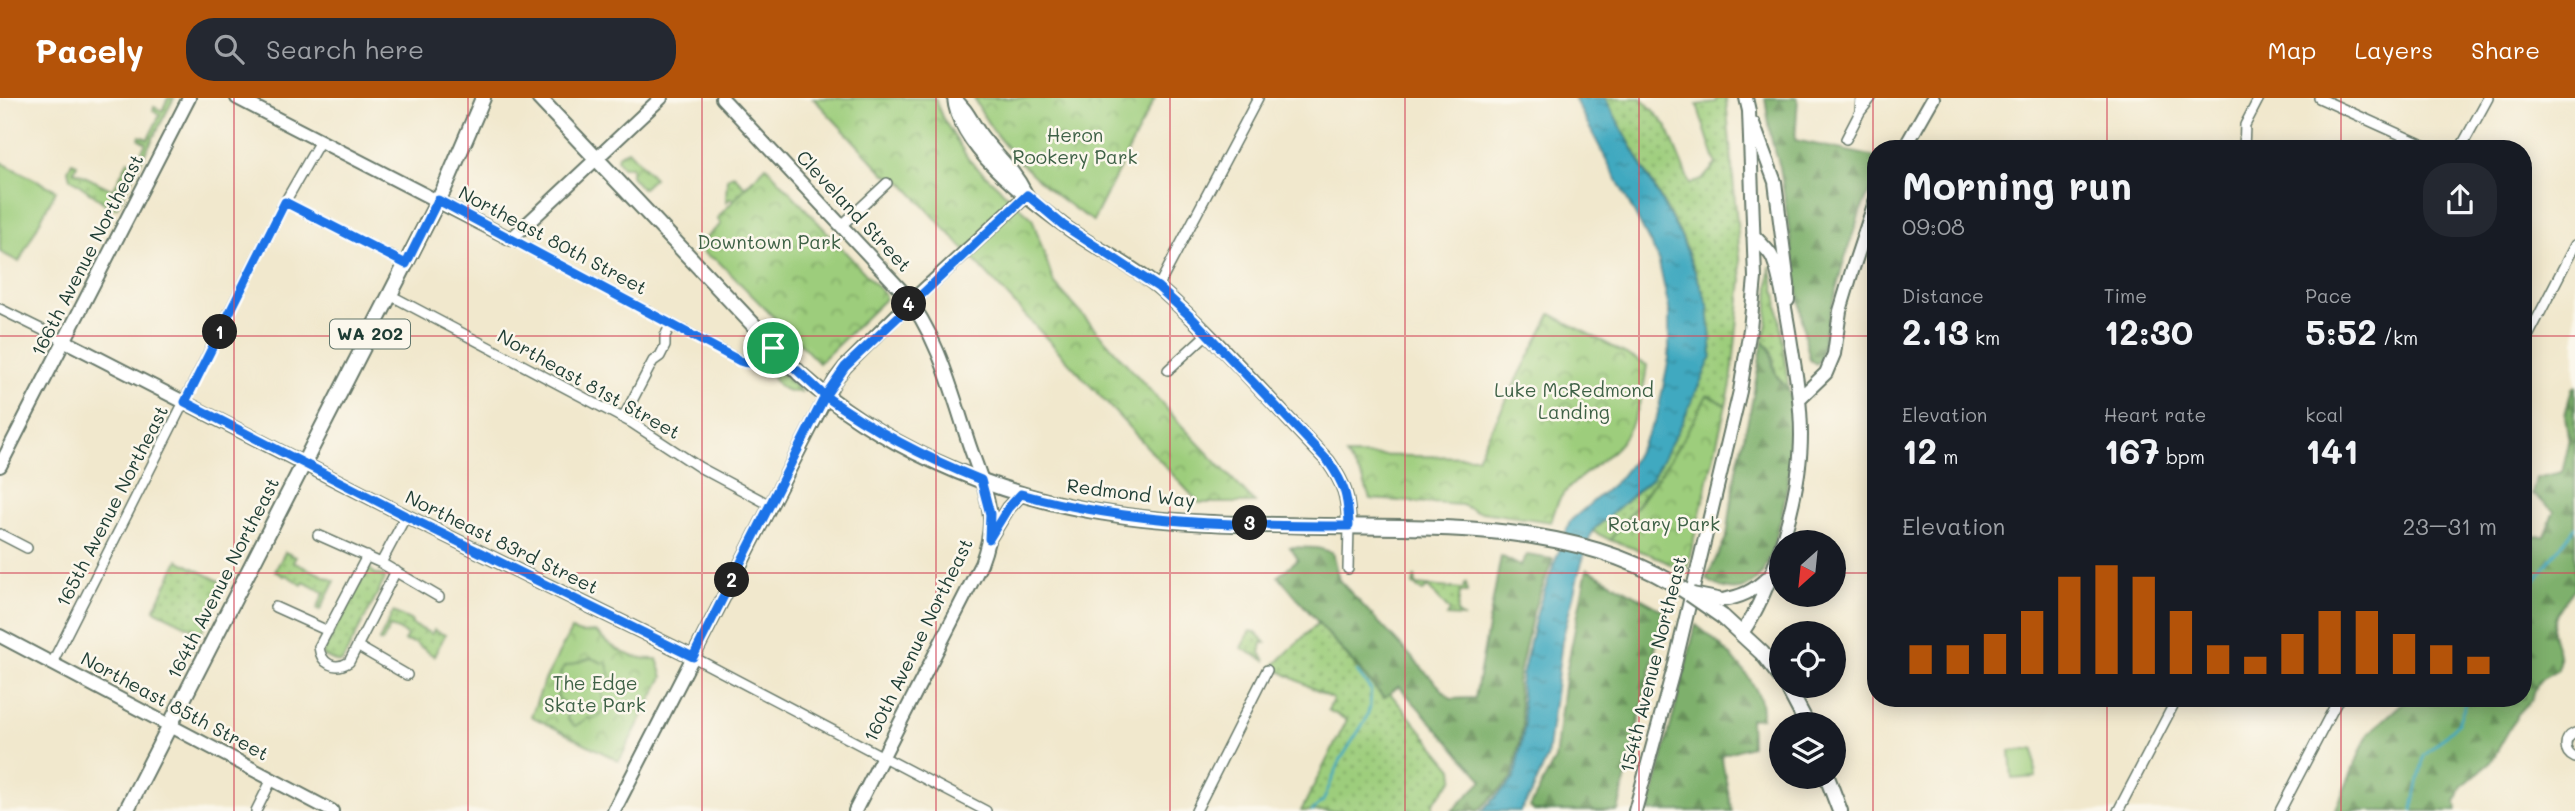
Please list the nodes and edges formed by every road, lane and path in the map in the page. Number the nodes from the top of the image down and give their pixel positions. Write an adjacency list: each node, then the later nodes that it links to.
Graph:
1 (189, 98): 43 (street, 166th Avenue Northeast)
2 (237, 98): 23 (street, Northeast 80th Street)
3 (483, 98): 27 (main road, 164th Avenue Northeast / WA 202)
4 (539, 98): 24 (main road, Redmond Way)
5 (661, 98): 24 (street)
6 (722, 98): 29 (street, Cleveland Street)
7 (1258, 98): 35 (street)
8 (1746, 98): 16 (street)
9 (1861, 98): 17 (street)
10 (1871, 98): 17 (street)
11 (1933, 98): 19 (street)
12 (2259, 98): 20 (street)
13 (2319, 98): 21 (street)
14 (2488, 98): 22 (street)
15 (954, 99): 26 (street)
16 (1749, 111): 31 (street, 154th Avenue Northeast); 39 (street)
17 (1860, 112): 18 (street)
18 (1846, 139)
19 (1909, 140)
20 (2244, 140)
21 (2412, 140)
22 (2465, 140)
23 (320, 141): 27 (street, Northeast 80th Street); 28 (street, 165th Avenue Northeast)
24 (596, 159): 32 (street); 44 (main road, Redmond Way)
25 (887, 183): 29 (street)
26 (1027, 195): 35 (street); 37 (street)
27 (438, 200): 32 (street, Northeast 80th Street); 34 (main road, 164th Avenue Northeast / WA 202)
28 (285, 202): 34 (street); 48 (street, 165th Avenue Northeast)
29 (842, 225): 37 (street, Cleveland Street)
30 (1867, 226): 47 (street)
31 (1753, 235): 39 (street); 95 (street, 154th Avenue Northeast)
32 (511, 239): 40 (street, Northeast 80th Street)
33 (2575, 245): 41 (street)
34 (406, 264): 36 (main road, 164th Avenue Northeast / WA 202)
35 (1158, 287): 42 (street)
36 (390, 295): 49 (street, Northeast 81st Street); 50 (main road, 164th Avenue Northeast / WA 202)
37 (911, 302): 46 (street); 52 (street, Cleveland Street)
38 (0, 309): 43 (street, Northeast 83rd Street)
39 (1787, 318): 47 (street)
40 (671, 324): 44 (street, Northeast 80th Street); 49 (street)
41 (2532, 328)
42 (1207, 334): 45 (street); 56 (street)
43 (65, 341): 48 (street, Northeast 83rd Street); 51 (street, 166th Avenue Northeast)
44 (773, 348): 46 (main road, Redmond Way)
45 (1168, 370)
46 (825, 396): 52 (main road, Redmond Way); 54 (street)
47 (1799, 399): 57 (street)
48 (185, 402): 50 (street, Northeast 83rd Street); 77 (street, 165th Avenue Northeast)
49 (623, 418): 54 (street, Northeast 81st Street)
50 (305, 463): 55 (street, Northeast 83rd Street); 82 (main road, 164th Avenue Northeast / WA 202)
51 (0, 466)
52 (981, 480): 53 (main road, Redmond Way); 60 (street, 160th Avenue Northeast)
53 (1021, 494): 56 (main road, Redmond Way); 60 (street)
54 (770, 505): 75 (street)
55 (406, 516): 63 (street); 75 (street, Northeast 83rd Street)
56 (1349, 526): 64 (street); 68 (main road, Redmond Way)
57 (1784, 530)
58 (0, 534): 61 (street)
59 (318, 535): 62 (street)
60 (989, 539): 84 (street, 160th Avenue Northeast)
61 (27, 548)
62 (367, 556): 63 (street); 71 (street)
63 (381, 563): 65 (street)
64 (1348, 569)
65 (396, 571): 69 (street); 74 (street)
66 (1769, 575): 68 (street, bridge)
67 (1769, 579): 72 (street)
68 (1690, 594): 72 (main road, Redmond Way, bridge)
69 (439, 597)
70 (275, 607): 71 (street)
71 (328, 631): 74 (street)
72 (1741, 633): 76 (main road, Redmond Way)
73 (0, 636): 77 (street, Northeast 85th Street)
74 (357, 646): 79 (street)
75 (693, 657): 84 (street, Northeast 83rd Street); 91 (street)
76 (1769, 662)
77 (52, 663): 82 (street, Northeast 85th Street)
78 (1267, 670): 94 (street)
79 (407, 675)
80 (2172, 707): 97 (street)
81 (2334, 707): 98 (street)
82 (170, 724): 86 (street, Northeast 85th Street); 88 (main road, 164th Avenue Northeast / WA 202)
83 (2575, 733): 85 (street)
84 (883, 757): 92 (street, 160th Avenue Northeast); 93 (street, Northeast 83rd Street)
85 (2575, 758)
86 (272, 779): 89 (street); 90 (street, Northeast 85th Street)
87 (1832, 789): 96 (main road)
88 (126, 811)
89 (256, 811)
90 (332, 811)
91 (614, 811)
92 (855, 811)
93 (986, 811)
94 (1196, 811)
95 (1635, 811)
96 (1840, 811)
97 (2118, 811)
98 (2280, 811)

